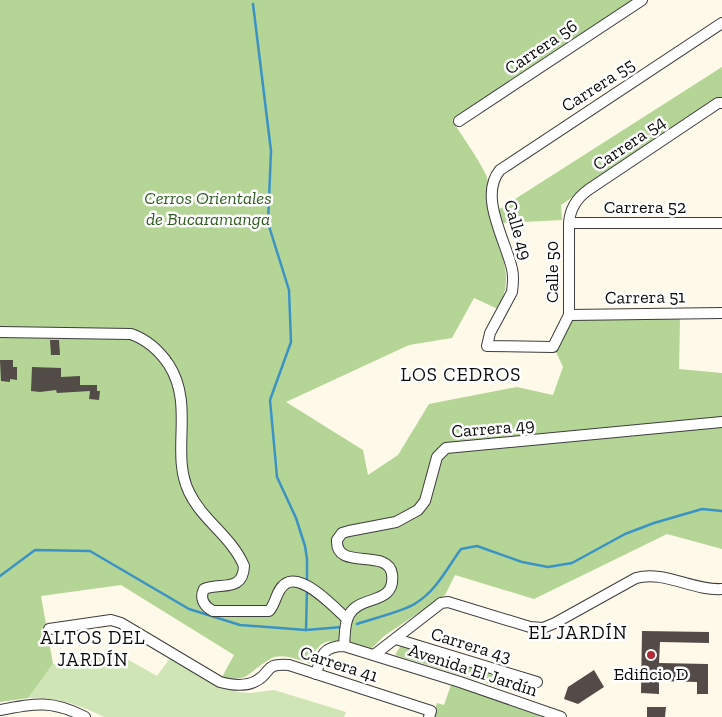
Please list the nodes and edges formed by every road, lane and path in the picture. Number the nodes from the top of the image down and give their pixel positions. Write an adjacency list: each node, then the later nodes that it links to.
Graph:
1 (642, 0): 4 (street, Carrera 56)
2 (722, 23): 5 (street, Carrera 55)
3 (722, 103): 6 (street, Carrera 54)
4 (459, 121)
5 (494, 177): 11 (street, Calle 49)
6 (568, 223): 7 (street, Carrera 52); 9 (street, Calle 50)
7 (722, 223)
8 (722, 313): 9 (street, Carrera 51)
9 (569, 315): 11 (street, Calle 50)
10 (0, 332): 14 (street)
11 (553, 346)
12 (722, 422): 14 (street, Carrera 49)
13 (722, 589): 16 (street, Avenida El Jardín)
14 (347, 619): 17 (street)
15 (49, 629): 19 (street, Carrera 41)
16 (396, 638): 18 (street, Avenida El Jardín); 20 (street, Carrera 43)
17 (344, 646): 18 (street, Avenida El Jardín); 19 (street)
18 (374, 655): 24 (street, Avenida El Jardín)
19 (316, 674): 22 (street, Carrera 41)
20 (537, 682)
21 (0, 710): 23 (street)
22 (430, 714)
23 (85, 717)
24 (561, 717)

